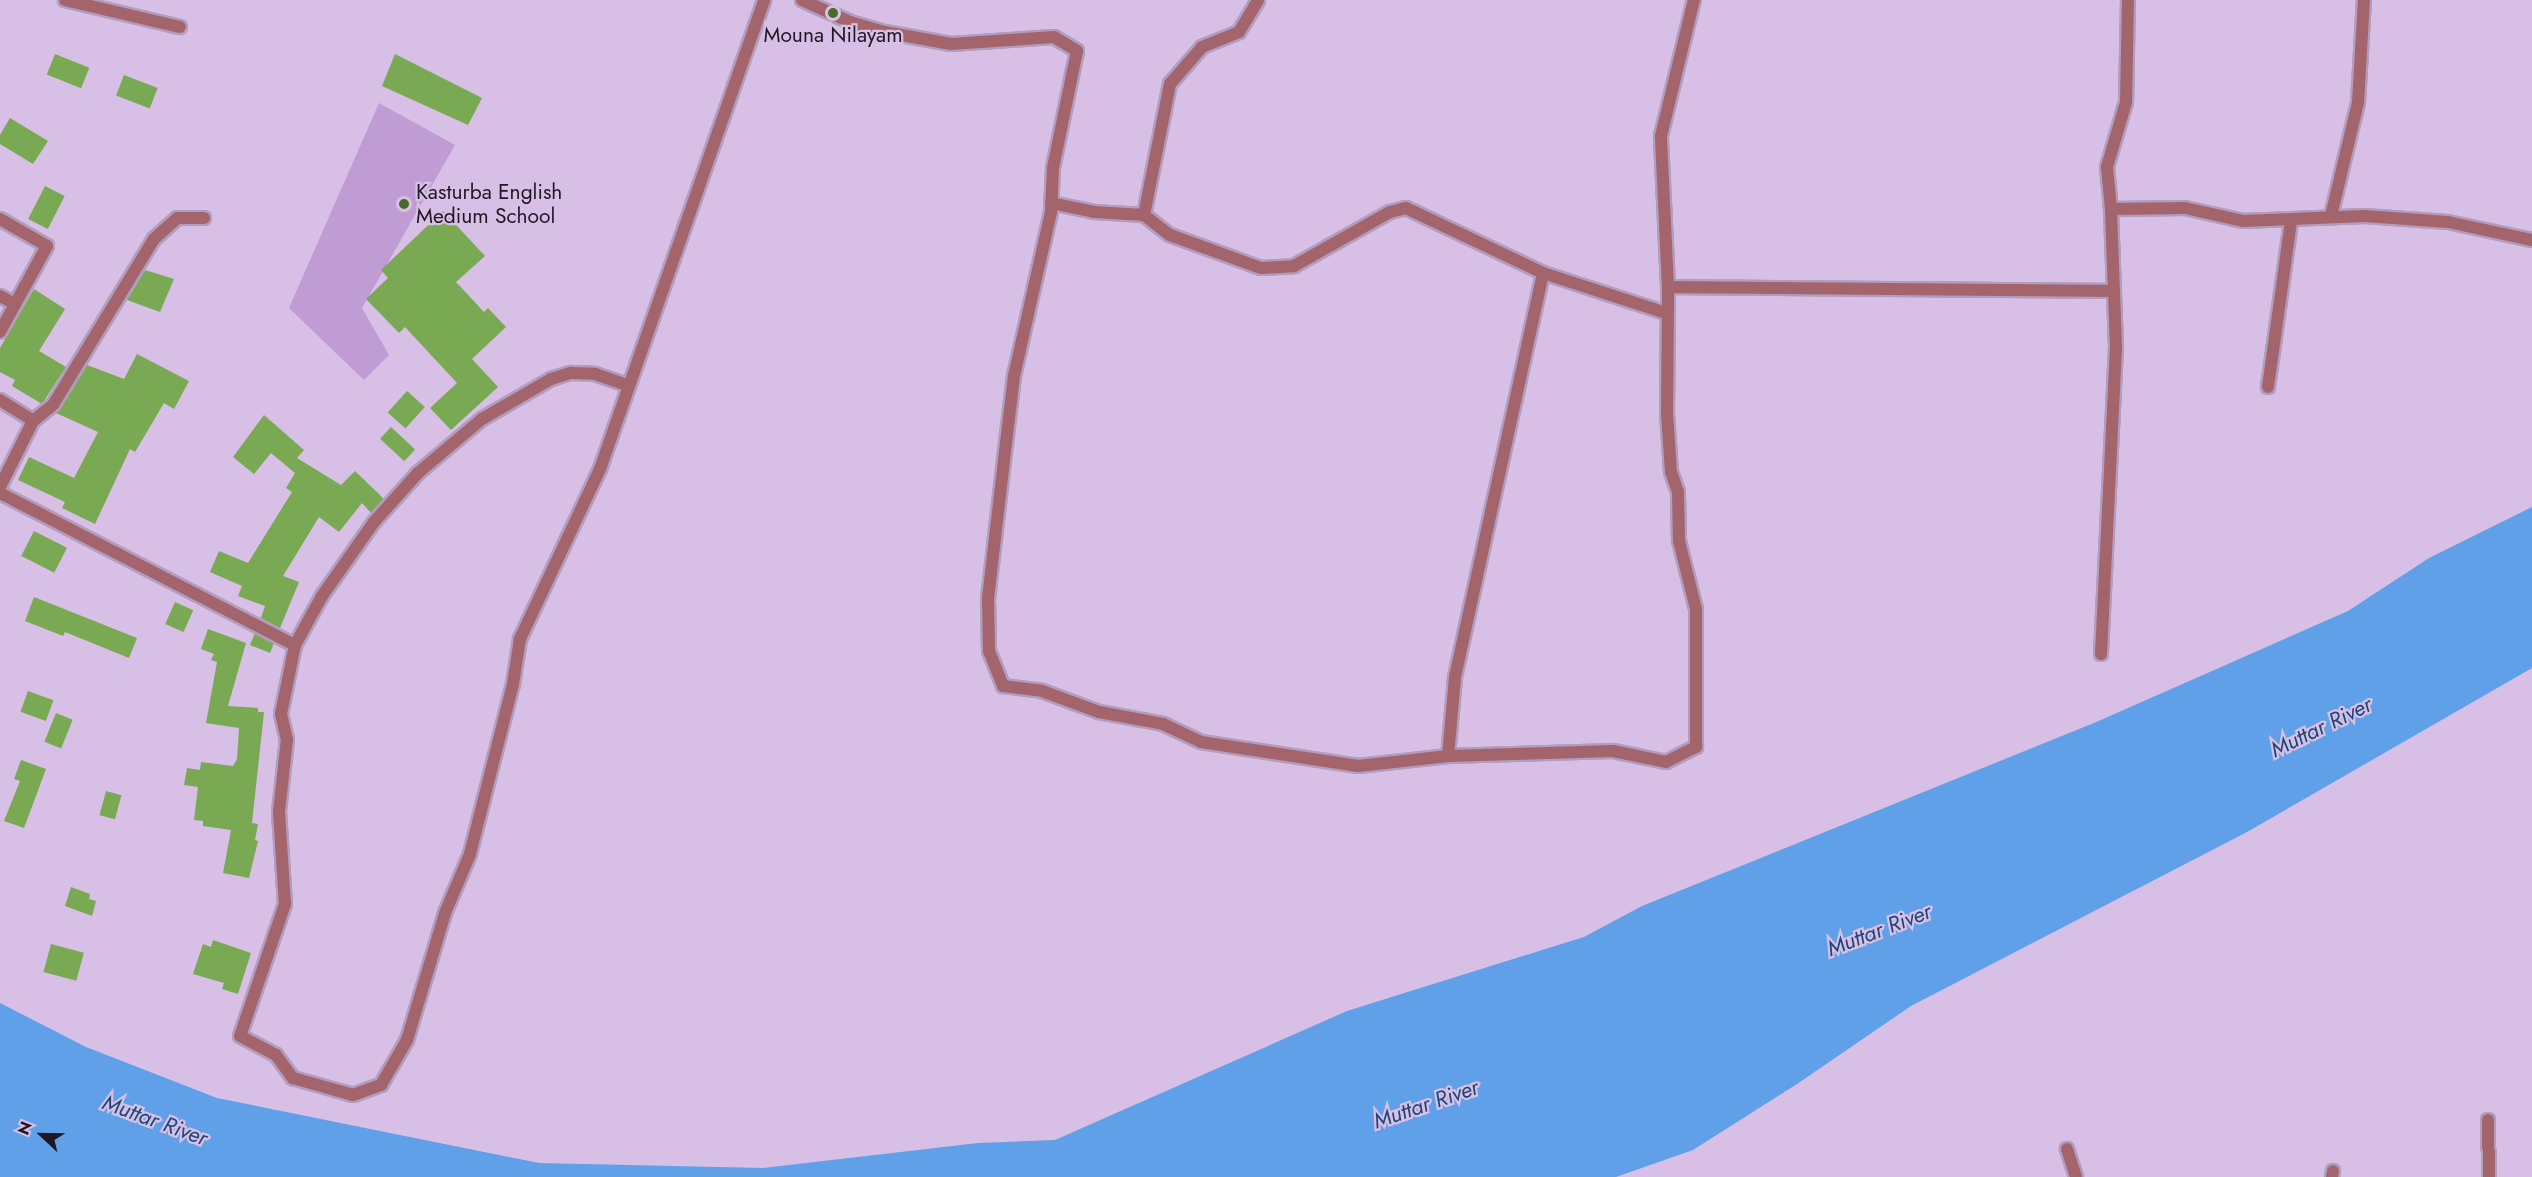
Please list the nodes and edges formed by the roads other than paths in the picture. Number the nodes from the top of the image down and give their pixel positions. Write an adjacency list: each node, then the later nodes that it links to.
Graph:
1 (64, 0): 8 (street)
2 (764, 0): 24 (street)
3 (802, 0): 9 (street)
4 (1258, 0): 11 (street)
5 (1694, 0): 18 (street)
6 (2128, 0): 10 (street)
7 (2364, 0): 12 (street)
8 (180, 27)
9 (1051, 203): 11 (street); 32 (street)
10 (2111, 209): 15 (street); 19 (street)
11 (1144, 215): 17 (street)
12 (2331, 216): 15 (street); 16 (street)
13 (204, 218): 27 (street)
14 (0, 219): 21 (street)
15 (2291, 222): 25 (street)
16 (2532, 240)
17 (1543, 273): 22 (street); 32 (street)
18 (1668, 287): 19 (street); 22 (street)
19 (2114, 291): 31 (street)
20 (0, 296): 21 (street)
21 (15, 304): 23 (street)
22 (1666, 314): 32 (street)
23 (0, 332)
24 (629, 386): 30 (street); 30 (street)
25 (2268, 387)
26 (0, 400): 27 (street)
27 (33, 421): 28 (street)
28 (0, 487)
29 (0, 493): 30 (street)
30 (295, 645)
31 (2101, 654)
32 (1448, 756)
33 (2488, 1120): 36 (street)
34 (2067, 1149): 35 (street)
35 (2076, 1177)
36 (2489, 1177)

